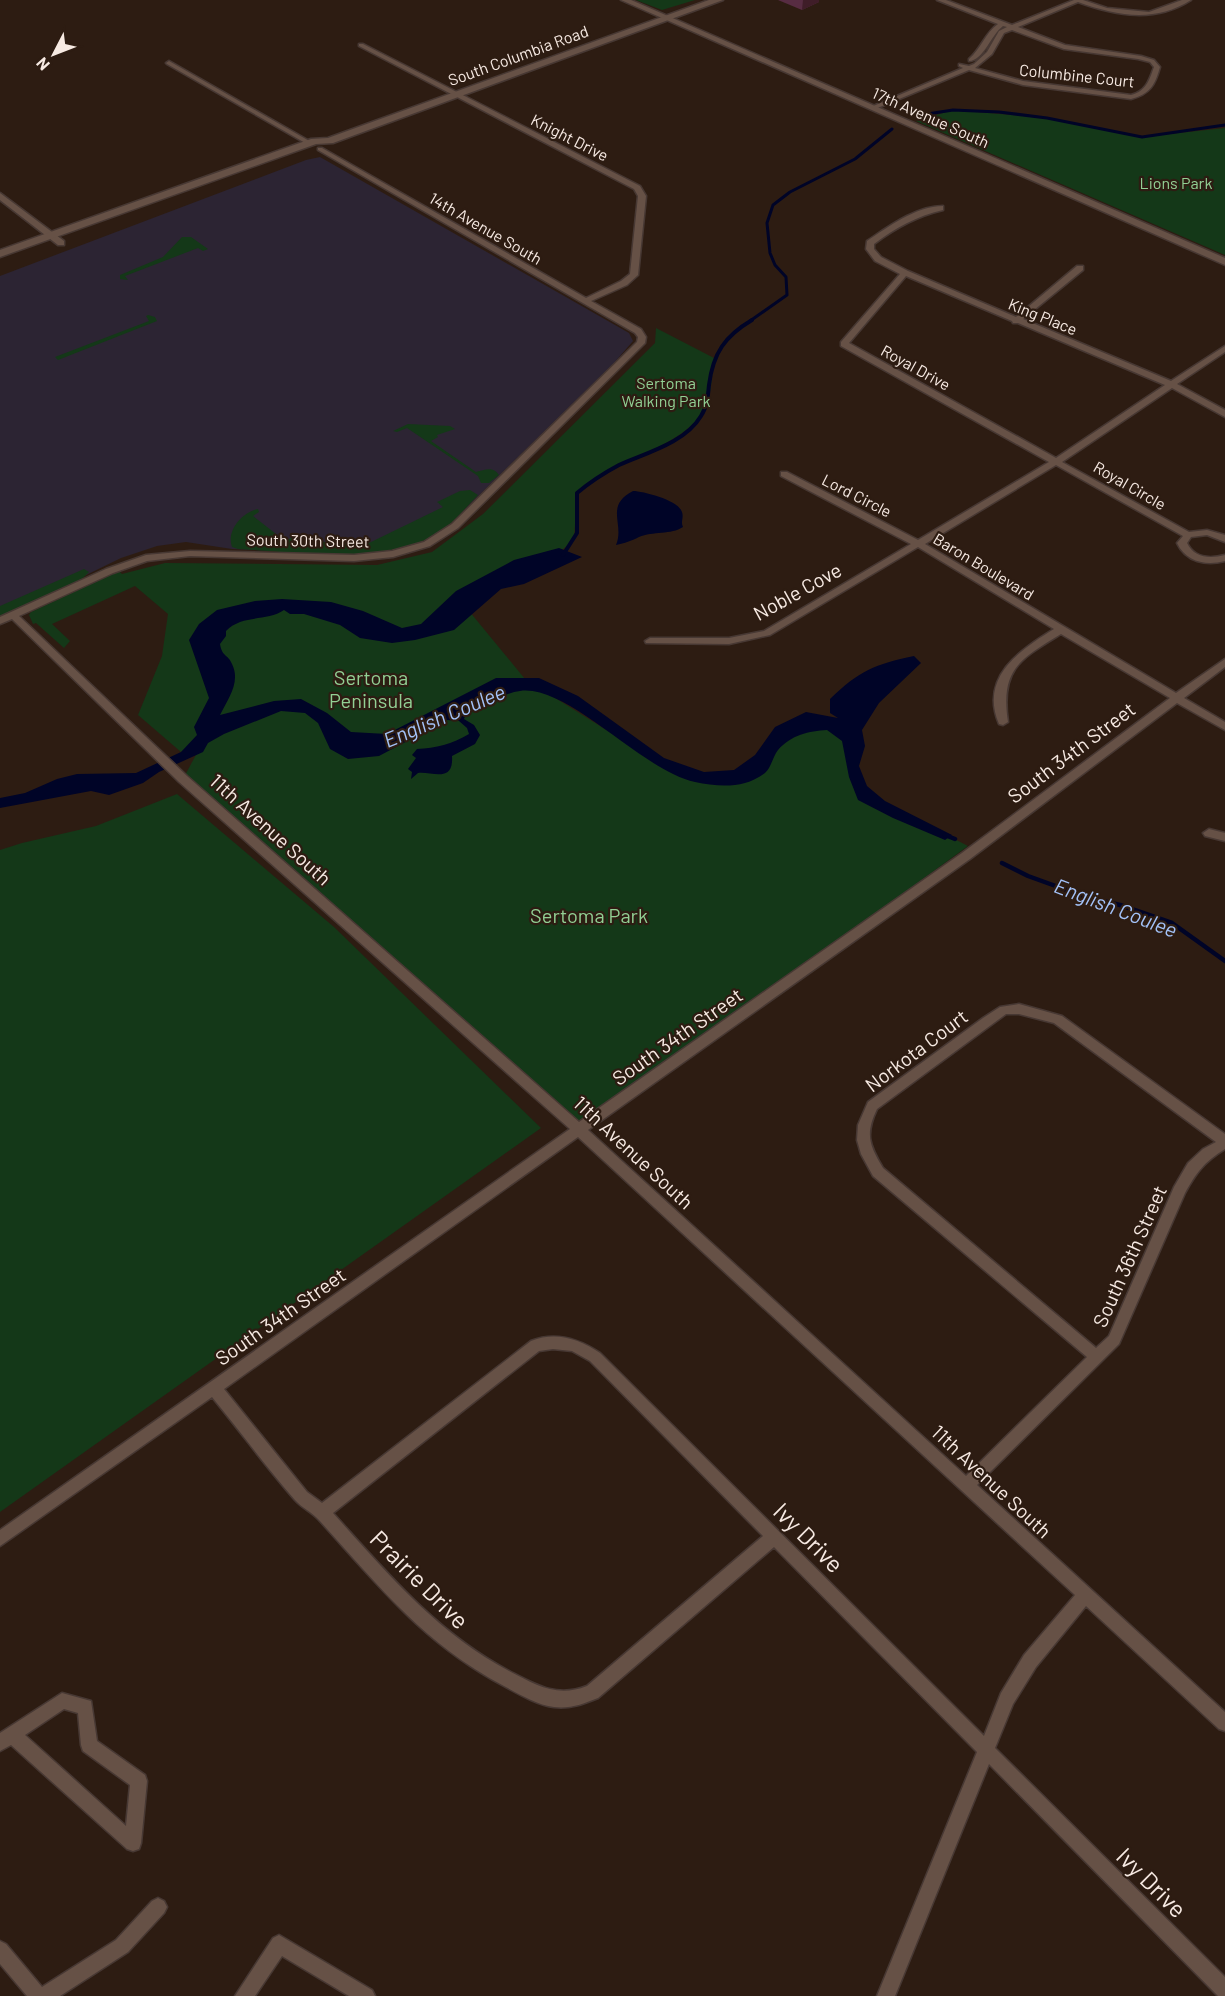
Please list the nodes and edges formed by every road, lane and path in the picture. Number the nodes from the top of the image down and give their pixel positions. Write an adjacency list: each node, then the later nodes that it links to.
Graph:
1 (625, 0): 7 (street, 17th Avenue South)
2 (718, 0): 7 (main road, South Columbia Road)
3 (940, 0): 8 (street)
4 (1064, 0): 8 (street)
5 (1078, 0): 6 (street); 9 (street)
6 (1188, 0)
7 (667, 19): 13 (main road, South Columbia Road); 14 (street, 17th Avenue South)
8 (1002, 24): 9 (street); 12 (street)
9 (1011, 27): 12 (street); 12 (street, Columbine Court)
10 (361, 45): 13 (street, Knight Drive)
11 (169, 63): 15 (street)
12 (964, 67): 14 (street)
13 (457, 94): 16 (main road, South Columbia Road); 26 (street, Knight Drive)
14 (869, 107): 22 (street, 17th Avenue South)
15 (309, 143): 16 (main road, South Columbia Road); 17 (main road); 20 (main road, South Columbia Road)
16 (325, 145): 17 (main road, South Columbia Road); 26 (street, 14th Avenue South)
17 (280, 163): 20 (main road, South Columbia Road)
18 (0, 196): 20 (street)
19 (940, 208): 25 (street, King Place)
20 (56, 239): 21 (main road, South Columbia Road); 23 (main road, South Columbia Road)
21 (0, 254)
22 (1225, 262)
23 (0, 265)
24 (1080, 268): 27 (street)
25 (905, 273): 27 (street, King Place); 32 (street, Royal Drive)
26 (585, 301): 28 (street, 14th Avenue South)
27 (1016, 321): 30 (street, King Place)
28 (638, 331): 38 (street, South 30th Street)
29 (1225, 348): 30 (street, Baron Boulevard)
30 (1171, 384): 31 (street, King Place); 32 (street, Baron Boulevard)
31 (1225, 414)
32 (1058, 460): 34 (street, Royal Circle); 36 (street, Baron Boulevard)
33 (784, 474): 36 (street, Lord Circle)
34 (1188, 535): 35 (street, Royal Circle); 37 (street)
35 (1225, 539)
36 (917, 543): 40 (street, Baron Boulevard); 41 (street, Noble Cove)
37 (1225, 558)
38 (13, 615): 39 (street, South 30th Street); 48 (street, 11th Avenue South)
39 (0, 621)
40 (1060, 630): 43 (street, Baron Boulevard); 44 (street)
41 (650, 641)
42 (1225, 662): 43 (street, South 34th Street)
43 (1175, 698): 45 (street, Baron Boulevard); 48 (street, South 34th Street)
44 (1004, 722)
45 (1225, 727)
46 (1209, 833): 47 (street)
47 (1225, 837)
48 (579, 1130): 51 (street, South 34th Street); 52 (street, 11th Avenue South)
49 (1225, 1142): 50 (street, South 36th Street); 50 (street, Norkota Court)
50 (1097, 1356): 52 (street, South 36th Street)
51 (213, 1387): 53 (street, Prairie Drive); 55 (street, South 34th Street)
52 (966, 1486): 56 (street, 11th Avenue South)
53 (322, 1512): 54 (street, Prairie Drive); 54 (street, Ivy Drive)
54 (774, 1536): 59 (street, Ivy Drive)
55 (0, 1539)
56 (1085, 1595): 57 (street, 11th Avenue South); 59 (street)
57 (1225, 1724)
58 (6, 1739): 58 (street)
59 (987, 1751): 62 (street, Ivy Drive); 67 (street)
60 (158, 1907): 64 (street)
61 (0, 1950): 63 (street)
62 (1225, 1990)
63 (38, 1996)
64 (44, 1996)
65 (244, 1996): 66 (street)
66 (366, 1996)
67 (886, 1996)

